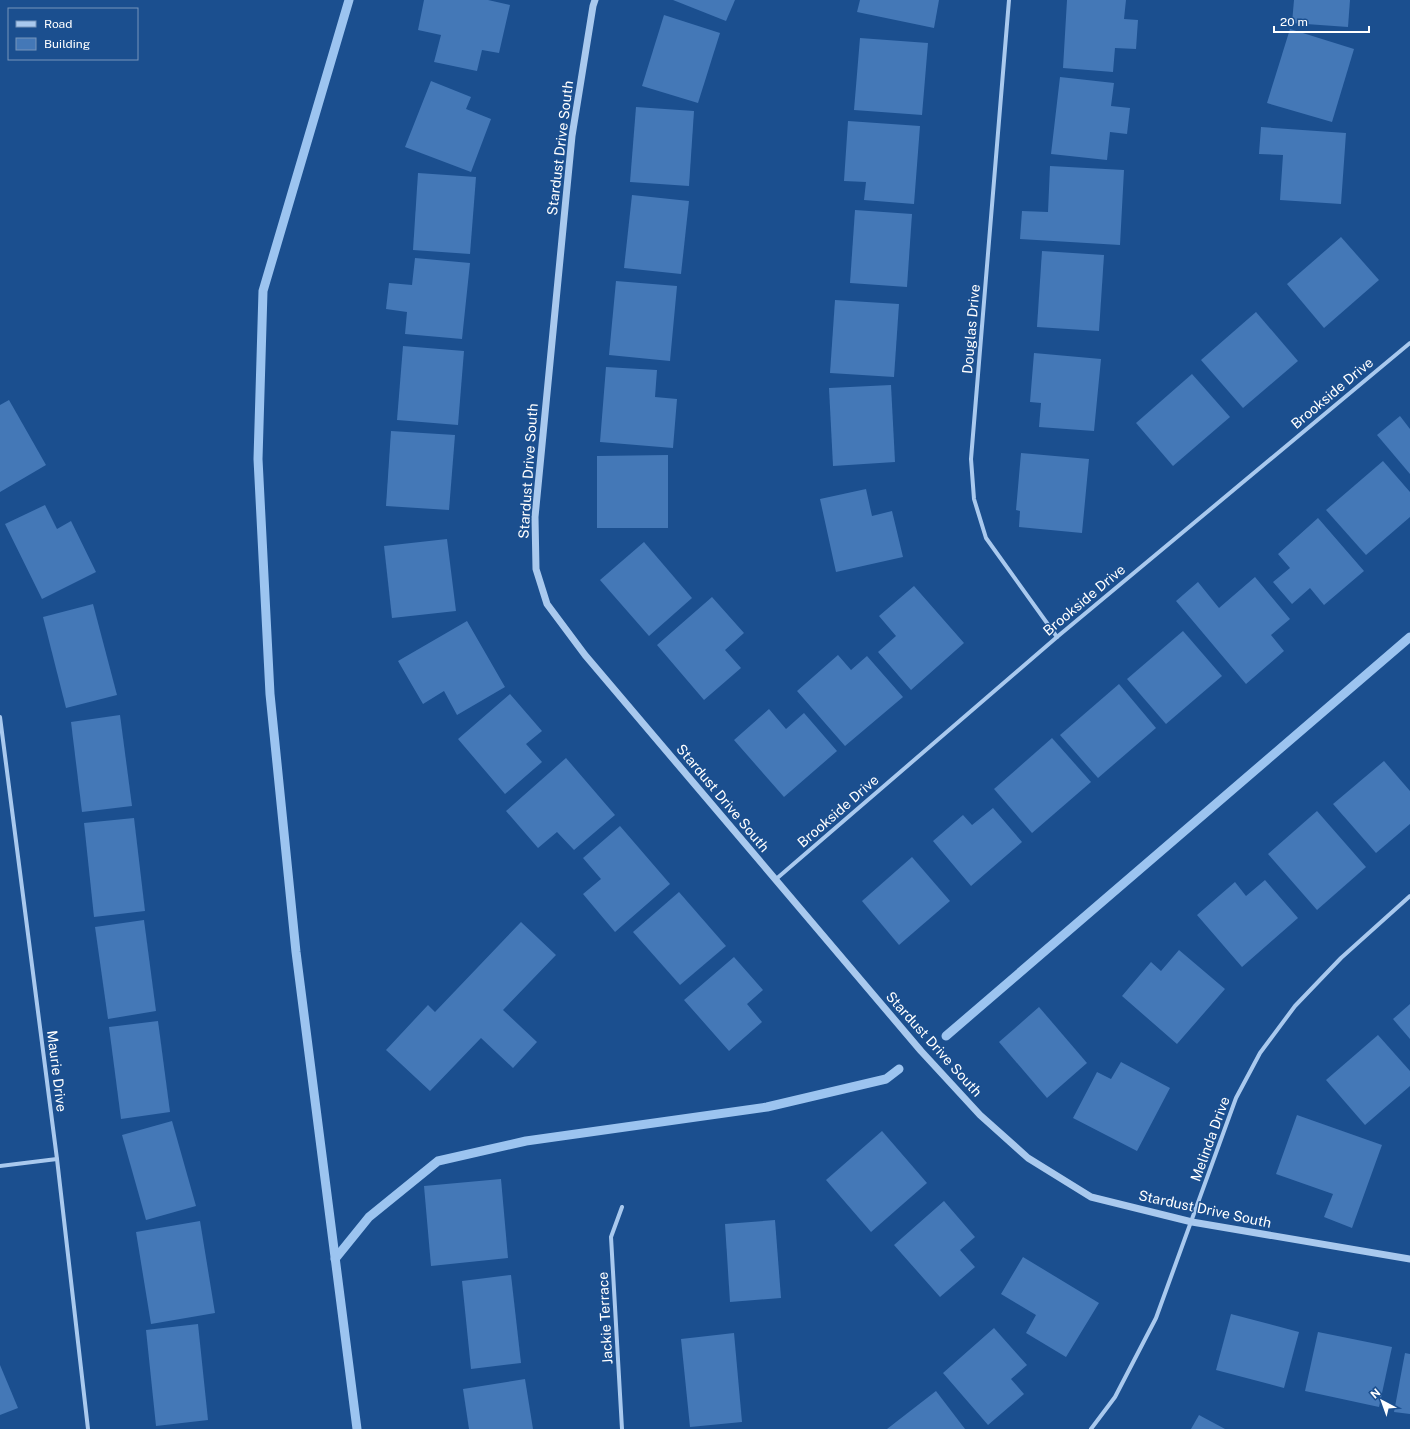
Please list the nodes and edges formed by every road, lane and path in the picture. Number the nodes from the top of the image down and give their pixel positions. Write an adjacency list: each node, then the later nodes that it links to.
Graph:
1 (595, 0): 6 (street, Stardust Drive South)
2 (1009, 0): 4 (street, Douglas Drive)
3 (1410, 343): 4 (street, Brookside Drive)
4 (1057, 637): 6 (street, Brookside Drive)
5 (0, 717): 8 (street, Maurie Drive)
6 (775, 880): 11 (street, Stardust Drive South)
7 (1410, 896): 11 (street, Melinda Drive)
8 (57, 1160): 9 (street); 13 (street, Maurie Drive)
9 (0, 1166)
10 (622, 1207): 14 (street, Jackie Terrace)
11 (1192, 1222): 12 (street, Stardust Drive South); 15 (street, Melinda Drive)
12 (1410, 1259)
13 (88, 1429)
14 (622, 1429)
15 (1091, 1429)

